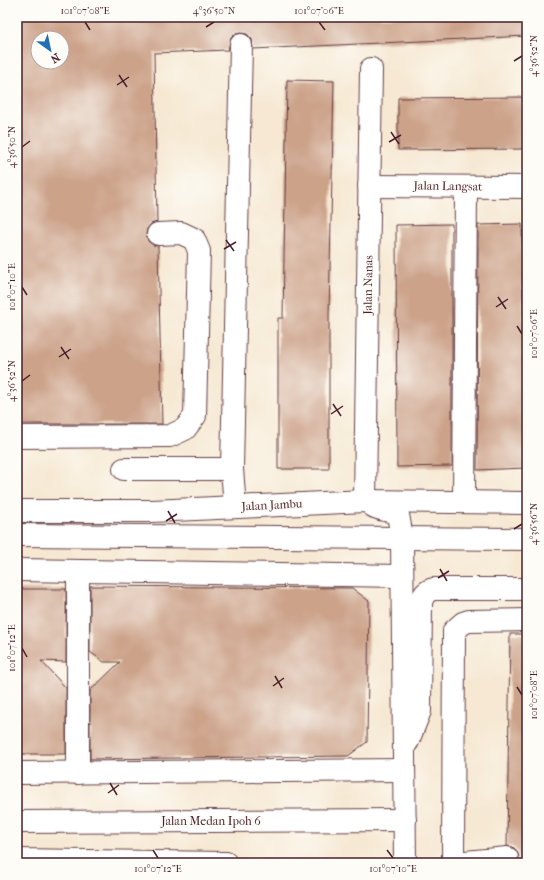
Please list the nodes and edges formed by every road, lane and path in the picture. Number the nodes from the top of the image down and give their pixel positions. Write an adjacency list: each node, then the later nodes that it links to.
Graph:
1 (241, 45): 9 (street)
2 (371, 69): 3 (street, Jalan Nanas)
3 (369, 186): 4 (street, Jalan Langsat); 10 (street, Jalan Nanas)
4 (466, 187): 5 (street, Jalan Langsat); 11 (street)
5 (527, 187)
6 (158, 234): 7 (street)
7 (17, 437)
8 (124, 469): 9 (street)
9 (232, 469): 13 (street)
10 (365, 500): 11 (street, Jalan Jambu); 13 (street, Jalan Jambu); 16 (street)
11 (464, 502): 12 (street, Jalan Jambu)
12 (527, 503)
13 (235, 507): 14 (street, Jalan Jambu)
14 (17, 511)
15 (17, 535): 16 (street)
16 (402, 537): 17 (street); 20 (street)
17 (527, 538)
18 (17, 570): 19 (street)
19 (78, 571): 20 (street); 25 (street)
20 (402, 576): 23 (street)
21 (520, 589): 22 (street); 23 (street)
22 (520, 621): 33 (street)
23 (404, 761): 25 (street); 26 (street)
24 (17, 773): 25 (street)
25 (78, 773)
26 (405, 820): 27 (street, Jalan Medan Ipoh 6); 32 (street)
27 (17, 822)
28 (507, 858): 33 (street)
29 (17, 860): 30 (street)
30 (66, 862): 31 (street)
31 (226, 863)
32 (405, 863)
33 (454, 863)

